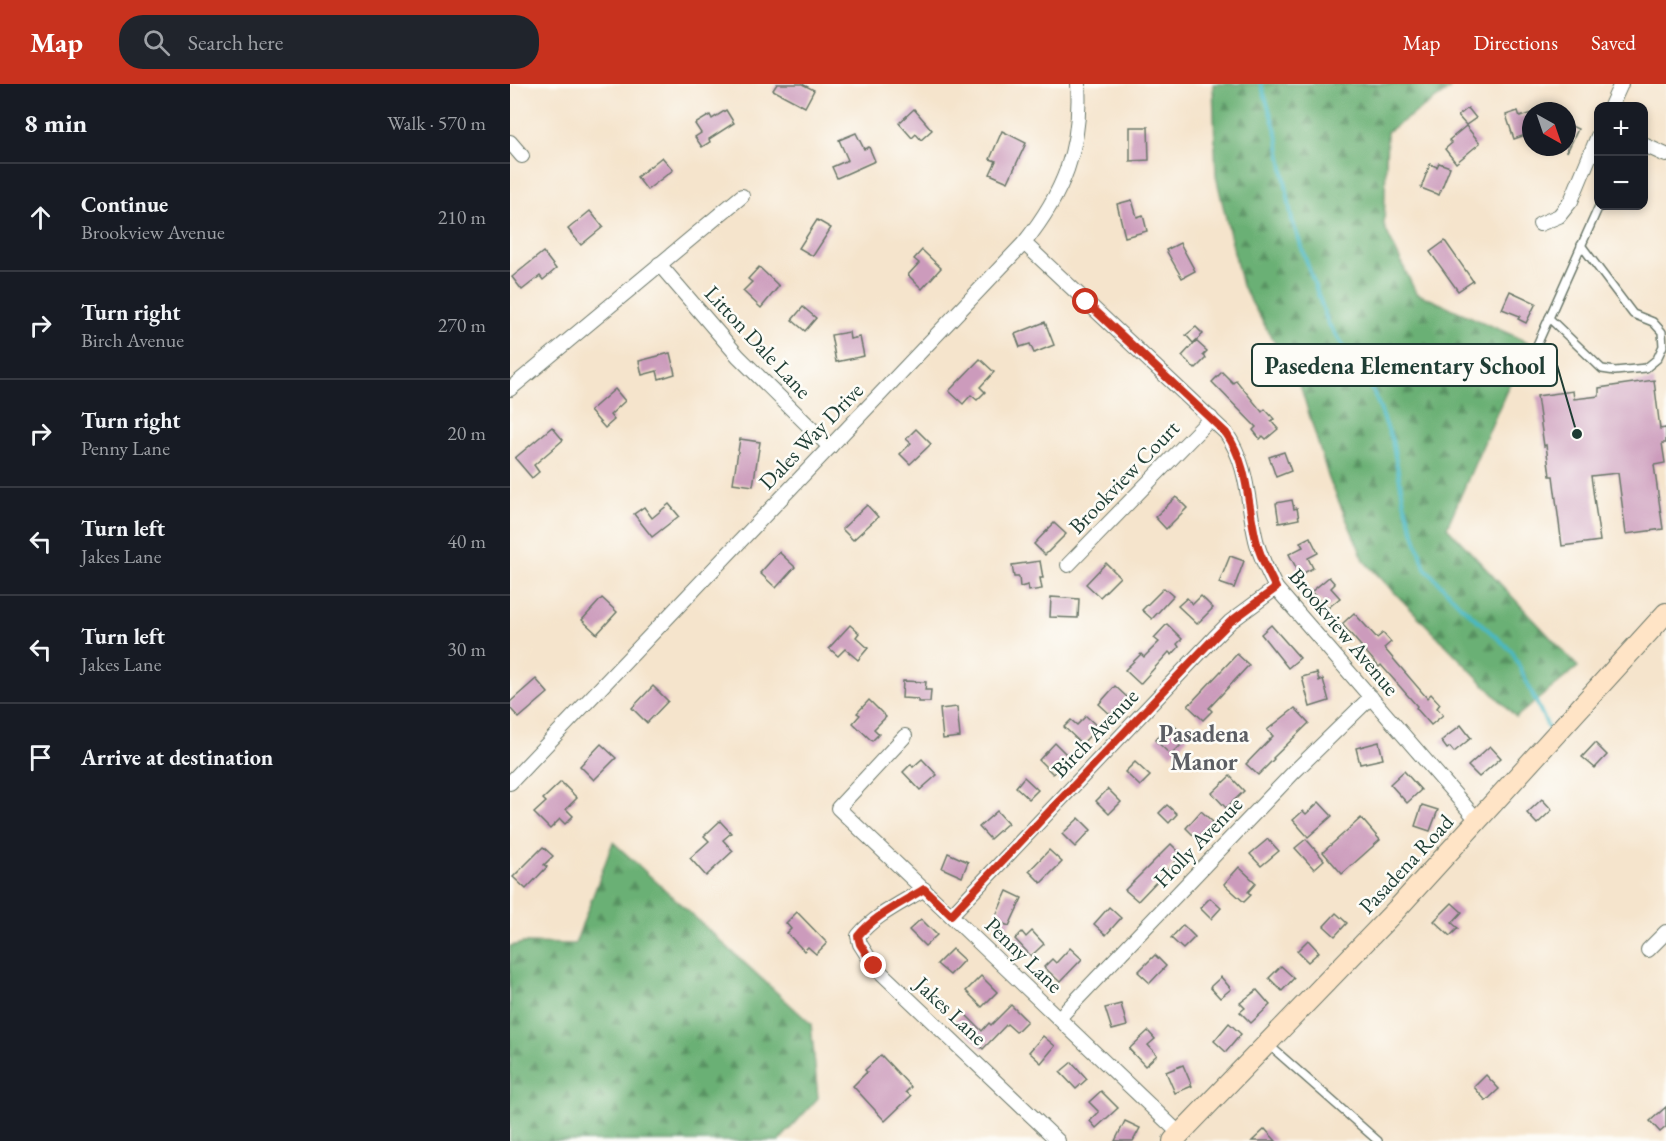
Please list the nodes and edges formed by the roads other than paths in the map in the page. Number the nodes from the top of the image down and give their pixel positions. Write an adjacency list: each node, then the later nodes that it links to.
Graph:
1 (1078, 84): 12 (street, Dales Way Drive)
2 (1621, 84): 3 (street)
3 (1613, 102)
4 (510, 142): 8 (street)
5 (1594, 148): 11 (street)
6 (1648, 148): 7 (street)
7 (1666, 155)
8 (522, 156)
9 (742, 196): 14 (street)
10 (1597, 210): 13 (lane)
11 (1540, 224)
12 (1024, 243): 18 (street, Brookview Avenue); 19 (street, Dales Way Drive)
13 (1581, 245): 15 (lane); 15 (lane)
14 (659, 264): 17 (street); 19 (street, Litton Dale Lane)
15 (1549, 318): 16 (lane)
16 (1524, 375)
17 (510, 388)
18 (1211, 418): 20 (street, Brookview Court); 21 (street, Brookview Avenue)
19 (830, 447): 25 (street, Dales Way Drive)
20 (1068, 565)
21 (1276, 588): 23 (street, Brookview Avenue); 28 (street, Birch Avenue)
22 (1666, 613): 26 (main road, Pasadena Road)
23 (1371, 697): 26 (street, Brookview Avenue); 31 (street, Holly Avenue)
24 (906, 736): 27 (street, Penny Lane)
25 (513, 774)
26 (1478, 821): 32 (main road, Pasadena Road)
27 (924, 889): 28 (street, Penny Lane); 34 (street, Jakes Lane)
28 (951, 915): 31 (street, Penny Lane)
29 (1666, 932): 30 (street)
30 (1648, 951)
31 (1059, 1018): 33 (street, Penny Lane)
32 (1267, 1043): 33 (main road, Pasadena Road); 35 (lane)
33 (1176, 1137)
34 (1058, 1141)
35 (1378, 1141)

